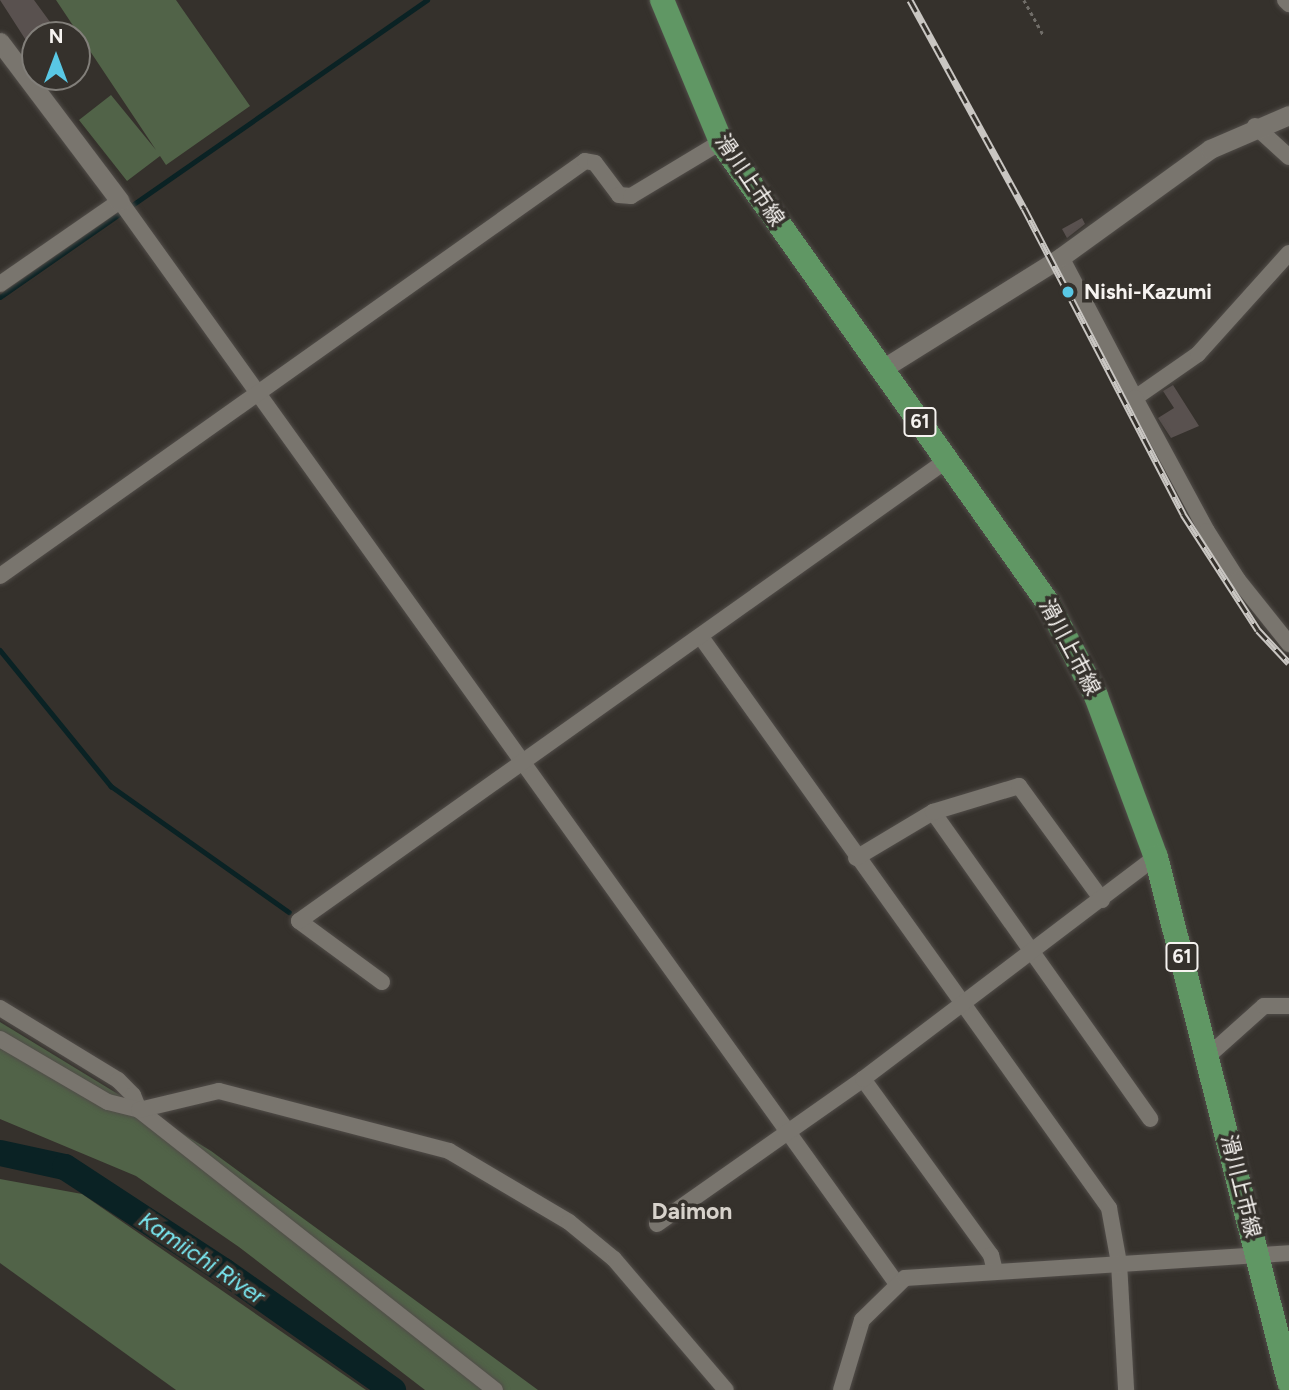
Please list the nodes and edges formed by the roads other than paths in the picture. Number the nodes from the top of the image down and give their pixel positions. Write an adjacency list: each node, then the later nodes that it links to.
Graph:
1 (662, 0): 7 (main road, 滑川上市線 / 61)
2 (1285, 0): 3 (street)
3 (1289, 4)
4 (0, 42): 9 (street)
5 (1289, 115): 6 (street)
6 (1255, 126): 8 (street); 11 (street)
7 (720, 142): 13 (main road, 滑川上市線 / 61); 14 (street)
8 (1289, 157)
9 (120, 201): 12 (street); 14 (street)
10 (1289, 253): 15 (street)
11 (1061, 257): 13 (street); 15 (street)
12 (0, 284)
13 (882, 369): 16 (main road, 滑川上市線 / 61)
14 (260, 394): 17 (street); 20 (street)
15 (1135, 398): 19 (street)
16 (947, 460): 18 (street); 22 (main road, 滑川上市線 / 61)
17 (0, 576)
18 (701, 637): 20 (street); 23 (street)
19 (1289, 644)
20 (524, 762): 26 (street); 35 (street)
21 (933, 812): 23 (street); 24 (street); 25 (street)
22 (1156, 857): 24 (street); 31 (main road, 滑川上市線 / 61)
23 (856, 858): 27 (street)
24 (1102, 900): 25 (street)
25 (1035, 952): 27 (street); 34 (street)
26 (382, 982)
27 (961, 1006): 32 (street); 39 (street)
28 (1289, 1006): 31 (street)
29 (0, 1008): 33 (street)
30 (0, 1039): 33 (street)
31 (1208, 1056): 38 (main road, 滑川上市線 / 61)
32 (863, 1079): 35 (street); 40 (street)
33 (139, 1110): 43 (street); 44 (street)
34 (1150, 1119)
35 (787, 1132): 36 (street); 41 (street)
36 (657, 1224)
37 (1289, 1254): 38 (street)
38 (1258, 1255): 39 (street); 42 (main road, 滑川上市線 / 61)
39 (1119, 1264): 40 (street); 46 (street)
40 (995, 1271): 41 (street)
41 (897, 1284): 45 (street)
42 (1289, 1382)
43 (495, 1390)
44 (726, 1390)
45 (841, 1390)
46 (1126, 1390)

